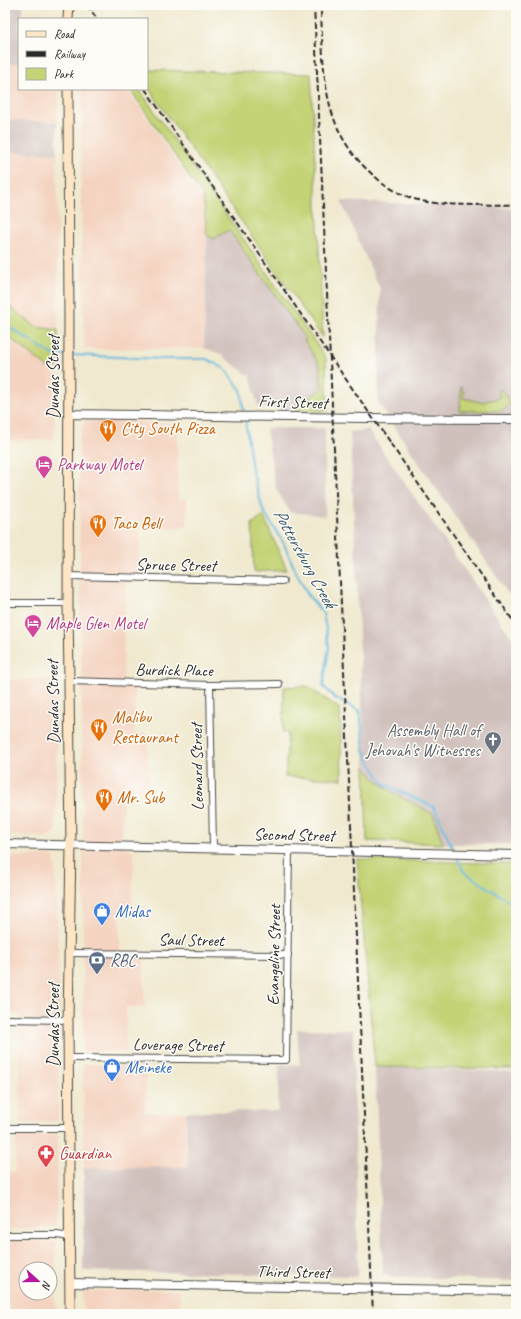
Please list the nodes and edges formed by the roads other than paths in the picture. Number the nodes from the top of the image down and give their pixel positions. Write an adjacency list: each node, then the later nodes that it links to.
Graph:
1 (68, 5): 2 (main road)
2 (68, 18)
3 (68, 90): 4 (main road, Dundas Street)
4 (69, 414): 5 (street, First Street); 6 (main road, Dundas Street)
5 (516, 419)
6 (68, 576): 7 (street, Spruce Street); 9 (main road, Dundas Street)
7 (283, 581)
8 (5, 603): 9 (street)
9 (68, 603): 10 (main road, Dundas Street)
10 (69, 681): 12 (street, Burdick Place); 14 (main road, Dundas Street)
11 (279, 684): 12 (street, Burdick Place)
12 (210, 685): 15 (street, Leonard Street)
13 (5, 844): 14 (street, Second Street)
14 (71, 846): 15 (street, Second Street); 18 (main road, Dundas Street)
15 (213, 848): 16 (street, Second Street)
16 (289, 850): 17 (street, Second Street); 19 (street, Evangeline Street)
17 (516, 855)
18 (69, 953): 19 (street, Saul Street); 21 (main road, Dundas Street)
19 (288, 955): 23 (street, Evangeline Street)
20 (5, 1020): 21 (street)
21 (68, 1020): 22 (main road, Dundas Street)
22 (69, 1058): 23 (street, Loverage Street); 25 (main road, Dundas Street)
23 (286, 1060)
24 (5, 1128): 25 (street)
25 (70, 1128): 27 (main road, Dundas Street)
26 (5, 1235): 27 (street)
27 (70, 1237): 28 (main road, Dundas Street)
28 (70, 1283): 29 (street, Third Street); 30 (main road, Dundas Street)
29 (516, 1291)
30 (70, 1314)

